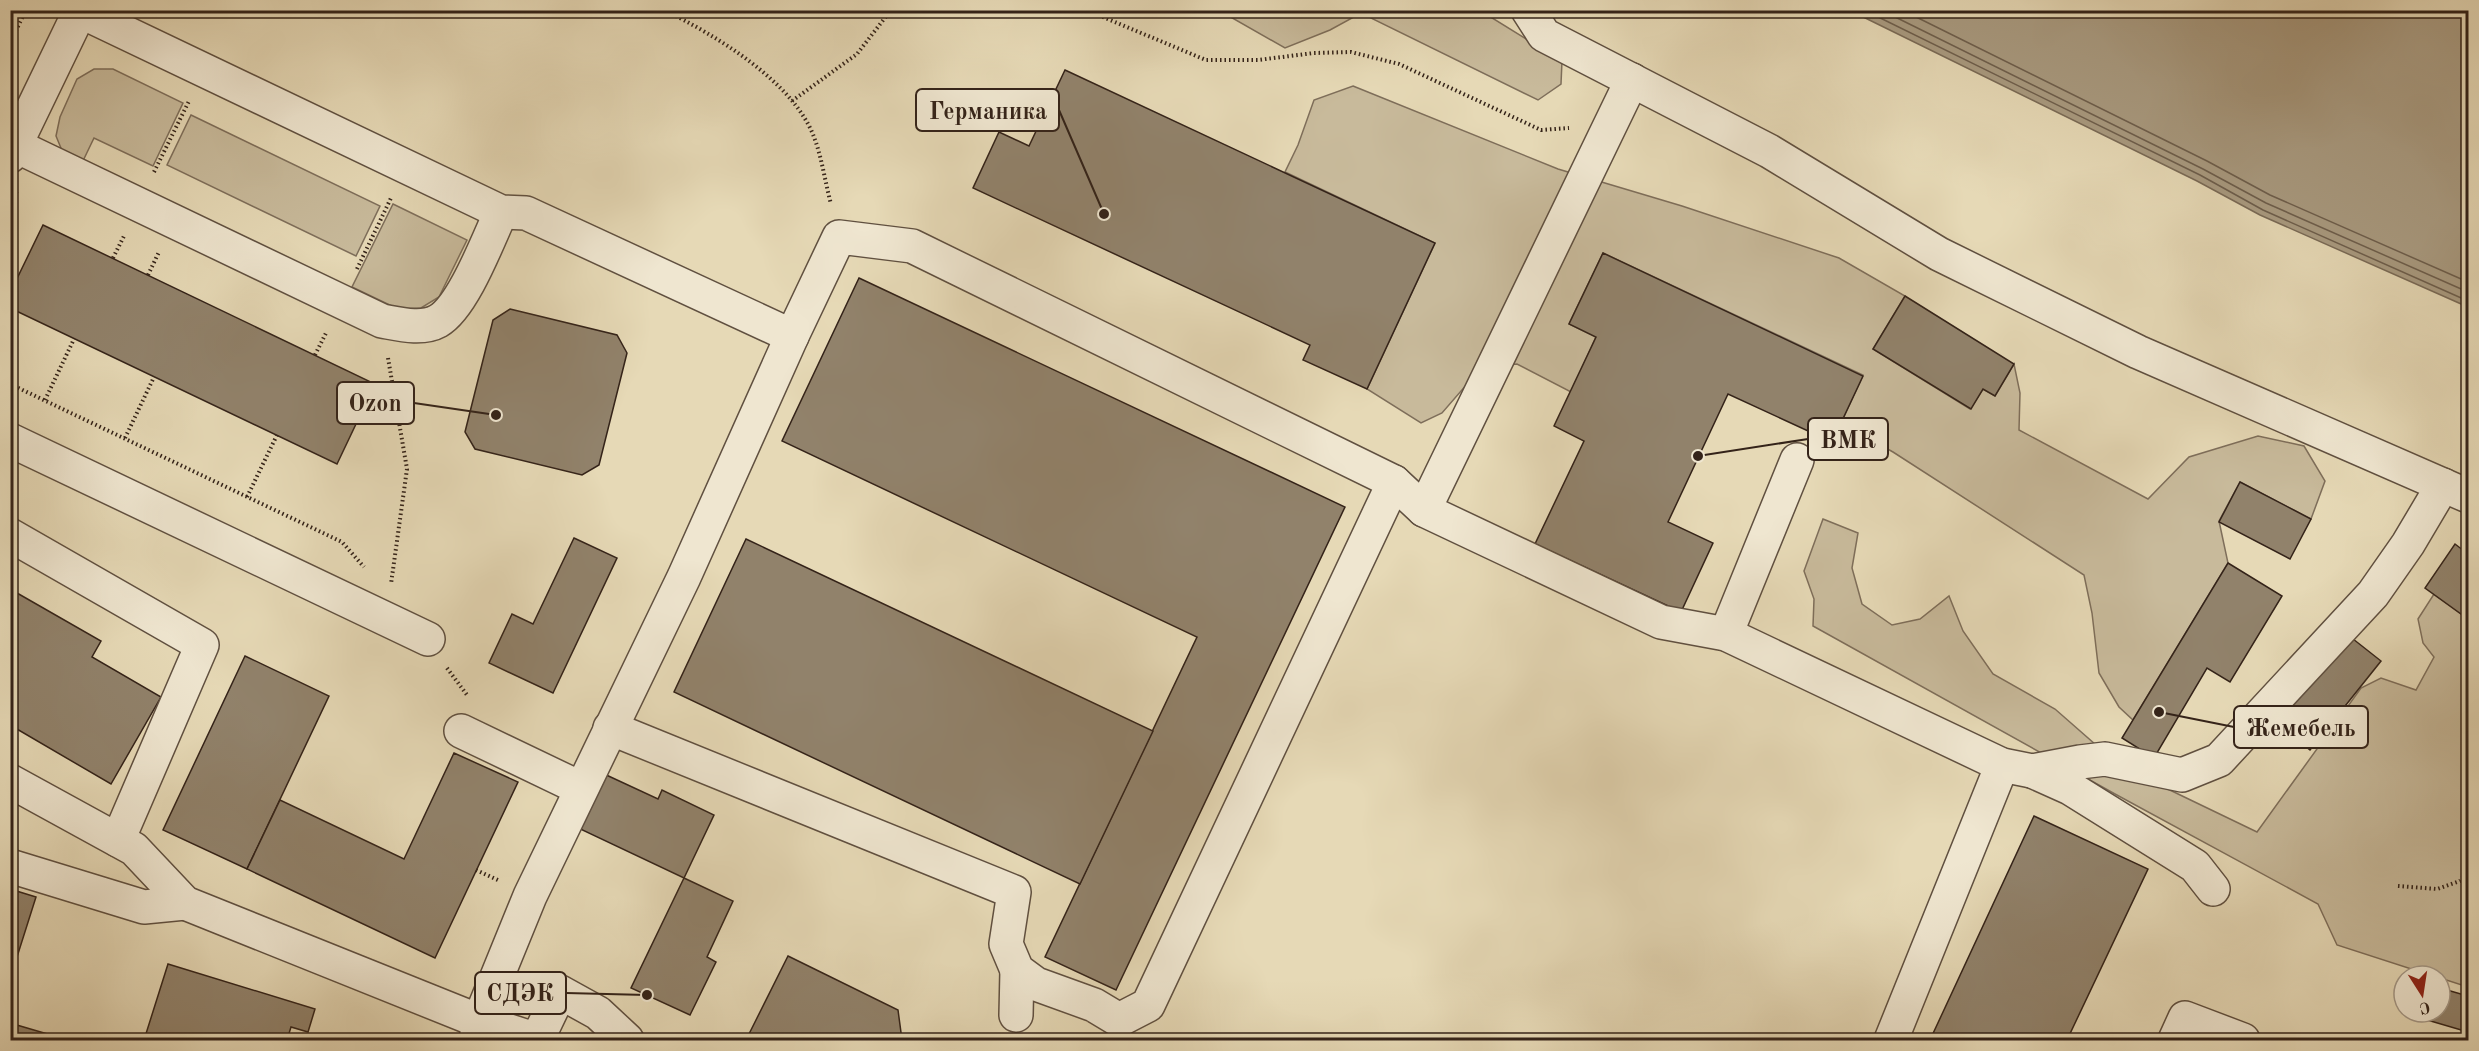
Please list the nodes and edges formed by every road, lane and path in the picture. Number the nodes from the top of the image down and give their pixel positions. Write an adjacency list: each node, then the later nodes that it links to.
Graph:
1 (11, 10): 7 (path)
2 (664, 10): 10 (path)
3 (891, 10): 10 (path)
4 (1086, 10): 11 (path)
5 (1528, 10): 8 (lane)
6 (79, 11): 12 (lane); 15 (lane)
7 (10, 43)
8 (1632, 80): 11 (lane); 35 (lane)
9 (189, 100): 14 (path)
10 (792, 100): 16 (path)
11 (1609, 126): 37 (lane)
12 (12, 148): 14 (lane)
13 (391, 197): 21 (path)
14 (139, 205): 21 (lane)
15 (501, 213): 21 (lane); 22 (lane)
16 (839, 237): 22 (lane); 34 (lane)
17 (120, 245): 18 (path)
18 (113, 258)
19 (155, 262): 20 (path)
20 (148, 275)
21 (341, 302)
22 (792, 336): 44 (lane)
23 (74, 339): 29 (path)
24 (322, 342): 25 (path)
25 (315, 355)
26 (389, 358): 40 (path)
27 (154, 377): 31 (path)
28 (10, 384): 29 (path)
29 (45, 400): 31 (path)
30 (277, 435): 36 (path)
31 (125, 438): 36 (path)
32 (10, 440): 42 (lane)
33 (1797, 460): 41 (lane)
34 (1394, 482): 37 (lane); 57 (lane)
35 (2456, 491): 46 (lane)
36 (247, 497): 39 (path)
37 (1424, 510): 41 (lane)
38 (10, 535): 49 (lane)
39 (342, 542)
40 (391, 585)
41 (1703, 637): 46 (lane)
42 (428, 639): 43 (path)
43 (468, 696)
44 (610, 728): 48 (lane); 57 (lane)
45 (461, 731): 48 (lane)
46 (2017, 768): 55 (lane); 61 (lane)
47 (10, 781): 49 (lane)
48 (580, 788): 59 (lane)
49 (118, 840): 56 (lane)
50 (10, 866): 56 (lane)
51 (476, 870): 53 (path)
52 (2469, 870): 54 (path)
53 (503, 883)
54 (2398, 886)
55 (2213, 888)
56 (185, 903): 59 (lane)
57 (1017, 970): 58 (lane)
58 (1016, 1015)
59 (477, 1031): 60 (lane)
60 (627, 1041)
61 (1891, 1041)
62 (2175, 1041): 63 (lane)
63 (2243, 1041)

